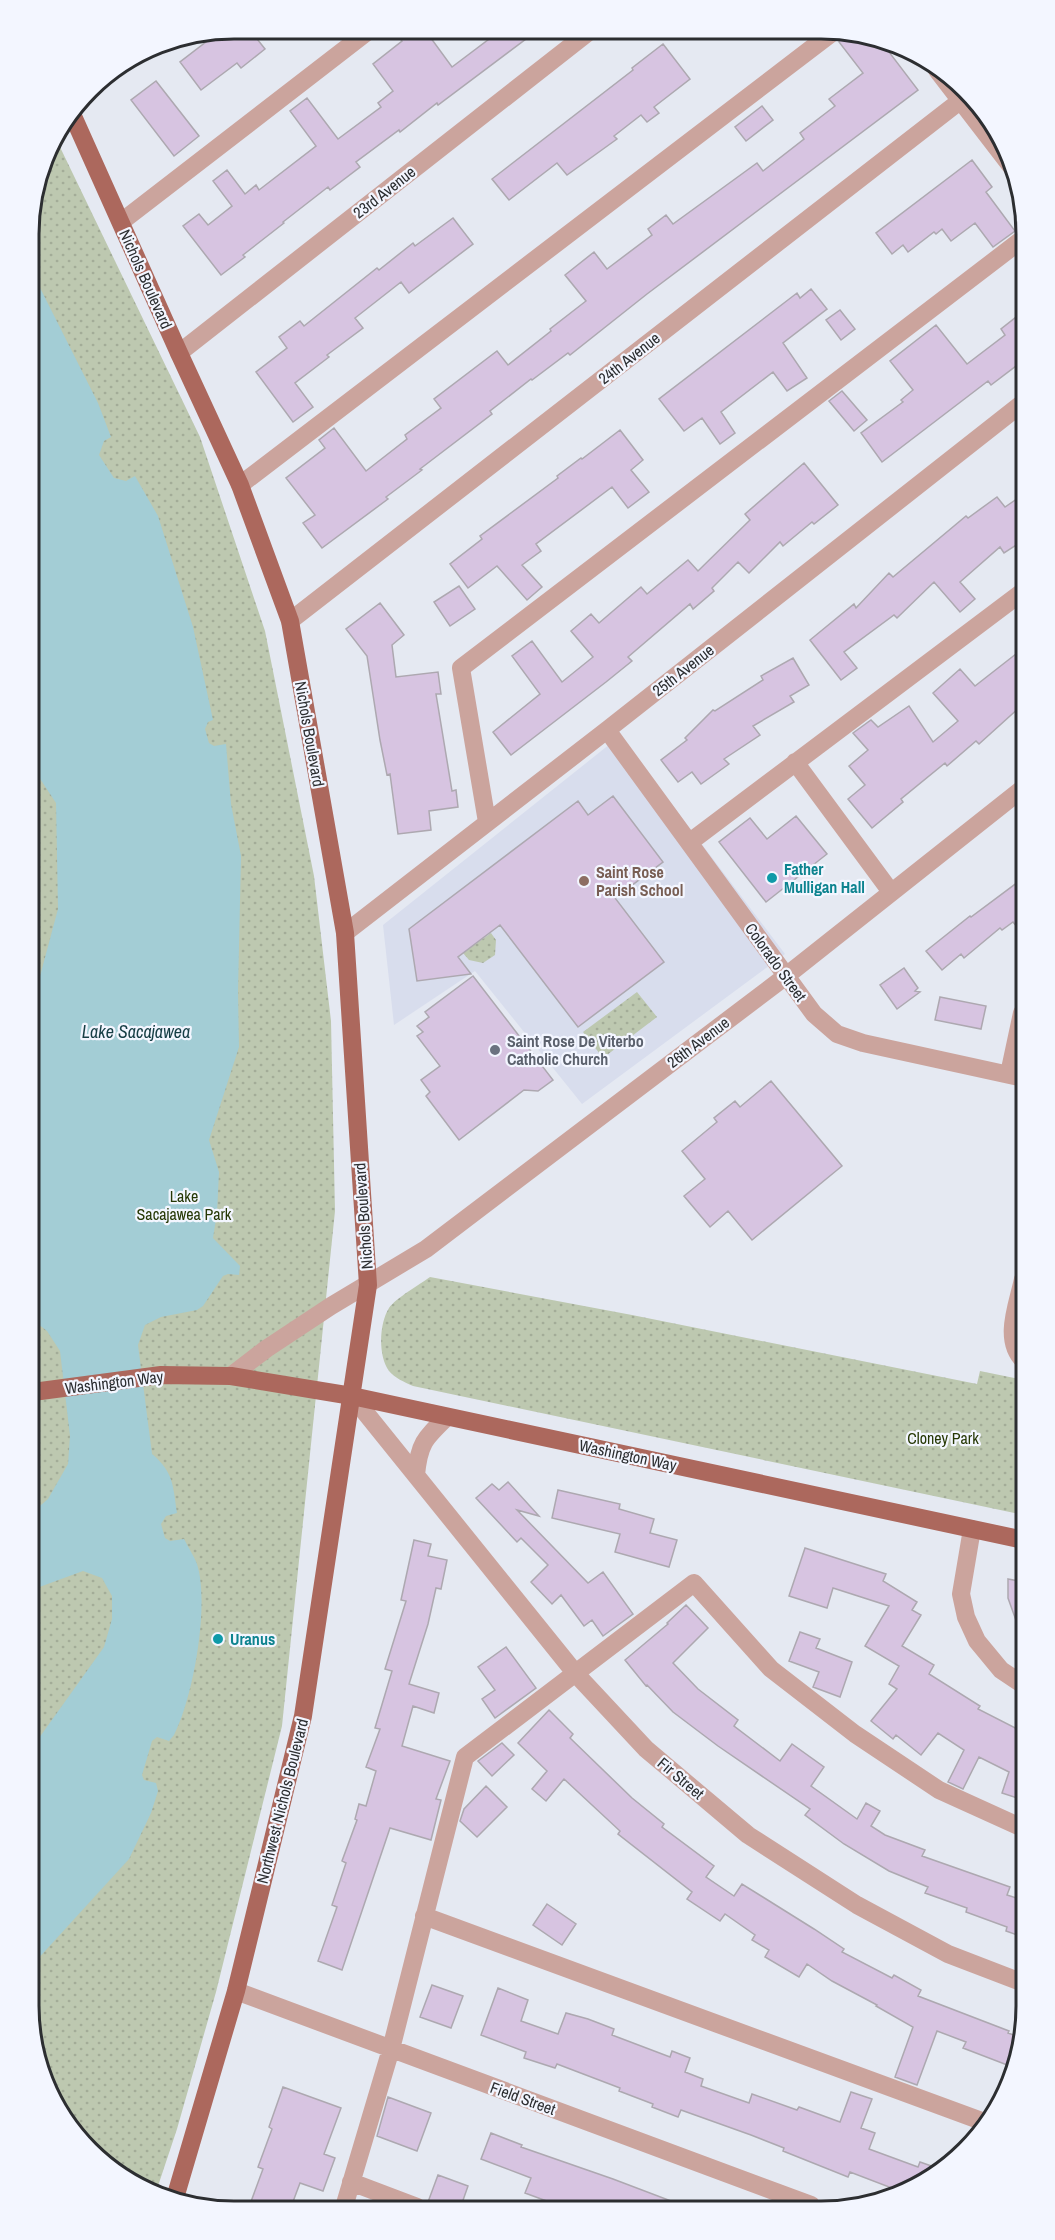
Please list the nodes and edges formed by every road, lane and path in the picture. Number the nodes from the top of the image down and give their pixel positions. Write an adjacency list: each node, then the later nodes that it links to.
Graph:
1 (359, 39): 6 (street)
2 (581, 39): 8 (street, 23rd Avenue)
3 (824, 39): 10 (street)
4 (963, 100): 12 (street, 24th Avenue)
5 (75, 121): 6 (main road, Nichols Boulevard)
6 (121, 222): 8 (main road, Nichols Boulevard)
7 (1016, 244): 16 (street)
8 (178, 353): 10 (main road, Nichols Boulevard)
9 (1016, 408): 13 (street, 25th Avenue)
10 (240, 485): 12 (main road, Nichols Boulevard)
11 (1016, 596): 14 (street)
12 (290, 621): 19 (main road, Nichols Boulevard)
13 (607, 730): 16 (street, 25th Avenue); 17 (street, Colorado Street)
14 (795, 762): 17 (street); 18 (street)
15 (1016, 794): 18 (street, 26th Avenue)
16 (486, 822): 19 (street, 25th Avenue)
17 (690, 842): 20 (street, Colorado Street)
18 (891, 892): 20 (street, 26th Avenue)
19 (345, 933): 22 (main road, Nichols Boulevard)
20 (786, 976): 21 (street, Colorado Street); 22 (street, 26th Avenue)
21 (1016, 1076)
22 (368, 1285): 25 (street); 27 (main road, Nichols Boulevard)
23 (1016, 1313): 24 (street)
24 (1016, 1350)
25 (231, 1376): 26 (main road, Washington Way); 27 (main road, Washington Way)
26 (39, 1391)
27 (352, 1396): 28 (main road, Washington Way); 29 (street, Fir Street); 37 (main road, Northwest Nichols Boulevard)
28 (447, 1417): 29 (street); 30 (main road, Washington Way)
29 (416, 1475): 32 (street, Fir Street)
30 (972, 1529): 31 (main road, Washington Way); 33 (street)
31 (1016, 1538)
32 (576, 1674): 34 (street); 35 (street); 36 (street, Fir Street)
33 (1016, 1680)
34 (1016, 1825)
35 (424, 1916): 38 (street); 39 (street)
36 (1016, 1980)
37 (236, 1991): 38 (street, Field Street); 41 (main road, Northwest Nichols Boulevard)
38 (391, 2049): 40 (street); 44 (street, Field Street)
39 (979, 2120)
40 (351, 2182): 42 (street); 43 (street)
41 (177, 2192)
42 (346, 2201)
43 (403, 2201)
44 (800, 2201)

